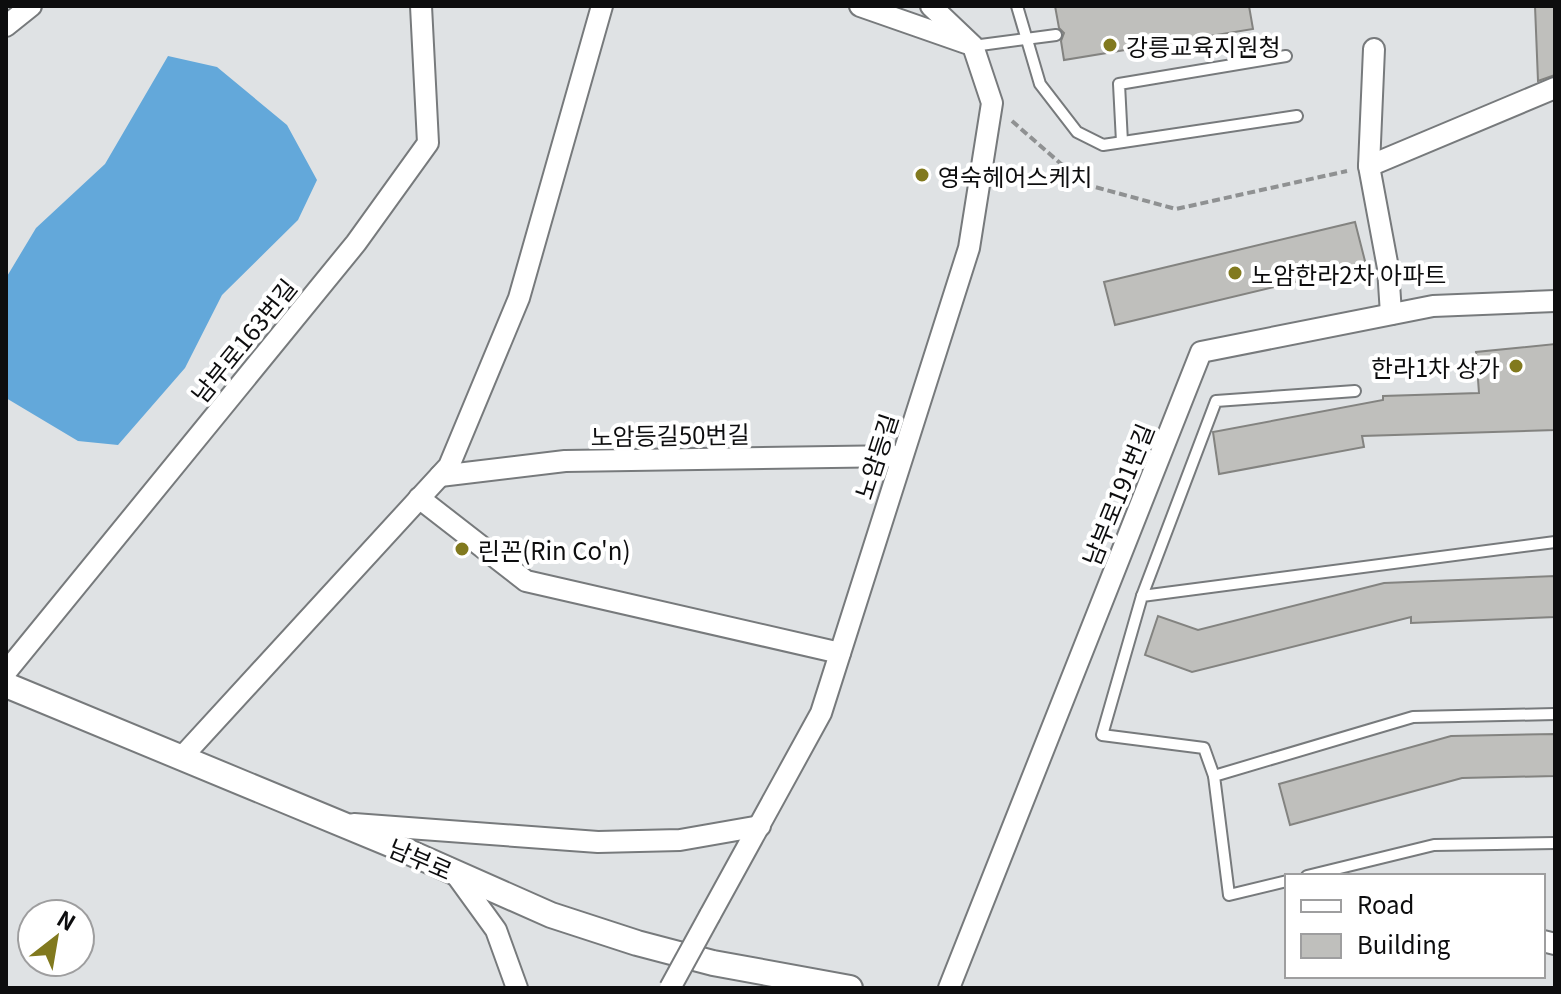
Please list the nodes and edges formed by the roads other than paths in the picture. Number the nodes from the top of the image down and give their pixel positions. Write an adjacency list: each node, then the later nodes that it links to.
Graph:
1 (31, 6): 7 (street)
2 (421, 6): 26 (street, 남부로163번길)
3 (602, 6): 21 (street)
4 (860, 6): 10 (street)
5 (931, 6): 10 (street, 노암등길)
6 (1017, 6): 9 (lane)
7 (6, 26)
8 (1056, 35): 9 (lane)
9 (1027, 39): 10 (lane); 15 (lane)
10 (973, 46): 20 (street, 노암등길)
11 (1374, 49): 16 (street)
12 (1286, 56): 15 (lane)
13 (1555, 88): 16 (street)
14 (1297, 116): 15 (lane)
15 (1122, 142)
16 (1369, 166): 18 (street)
17 (1555, 301): 18 (street, 남부로191번길)
18 (1391, 314): 40 (street, 남부로191번길)
19 (1355, 391): 24 (lane)
20 (902, 456): 21 (street, 노암등길50번길); 25 (street, 노암등길)
21 (440, 476): 22 (street)
22 (419, 498): 25 (street); 29 (street)
23 (1555, 542): 24 (lane)
24 (1142, 596): 30 (lane)
25 (840, 653): 32 (street, 노암등길)
26 (6, 672)
27 (6, 685): 29 (street, 남부로)
28 (1555, 714): 30 (lane)
29 (181, 758): 31 (street, 남부로)
30 (1214, 776): 36 (lane)
31 (337, 823): 32 (street); 34 (street, 남부로)
32 (760, 826): 38 (street, 노암등길, bridge)
33 (1555, 843): 35 (lane)
34 (454, 872): 37 (street); 39 (street, 남부로)
35 (1315, 874)
36 (1285, 881)
37 (517, 988)
38 (670, 988)
39 (850, 988)
40 (949, 988)

